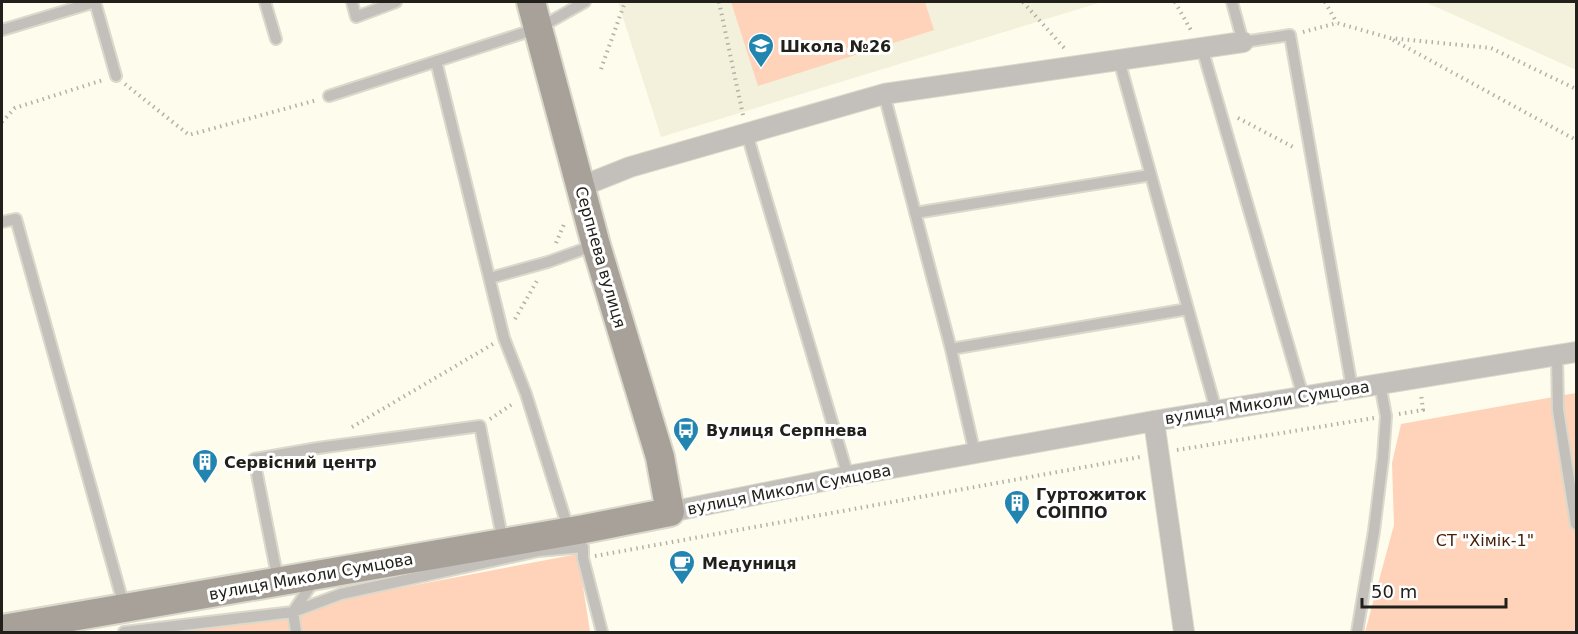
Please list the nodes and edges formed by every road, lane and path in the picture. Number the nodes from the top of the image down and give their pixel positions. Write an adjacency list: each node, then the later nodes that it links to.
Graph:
1 (95, 2): 14 (lane); 24 (lane)
2 (265, 2): 17 (lane)
3 (352, 2): 4 (lane)
4 (396, 2)
5 (585, 2): 12 (lane)
6 (625, 2): 23 (path)
7 (719, 2): 30 (path)
8 (1023, 2): 22 (path)
9 (1175, 2): 19 (path)
10 (1232, 2): 18 (lane)
11 (1325, 2): 13 (path)
12 (535, 15): 21 (lane); 34 (street, Серпнева вулиця)
13 (1337, 23): 15 (path); 16 (path)
14 (2, 30)
15 (1290, 35): 18 (lane); 32 (lane)
16 (1390, 38): 25 (path); 31 (path)
17 (276, 39)
18 (1243, 42): 19 (street)
19 (1202, 48): 20 (street); 28 (lane)
20 (1119, 60): 22 (street); 33 (lane)
21 (436, 61): 27 (lane); 38 (lane)
22 (1080, 66): 26 (street)
23 (601, 69)
24 (116, 76): 27 (path); 29 (path)
25 (1576, 89)
26 (884, 94): 30 (street); 35 (lane)
27 (329, 96)
28 (1219, 108): 32 (path); 48 (lane)
29 (2, 122)
30 (747, 134): 34 (street); 56 (lane)
31 (1576, 140)
32 (1311, 157): 46 (lane)
33 (1151, 175): 35 (lane); 39 (lane)
34 (580, 187): 37 (street, Серпнева вулиця)
35 (915, 213): 41 (lane)
36 (2, 222): 64 (lane)
37 (596, 245): 38 (lane); 57 (street, Серпнева вулиця)
38 (490, 278): 40 (lane)
39 (1188, 309): 41 (lane); 49 (lane)
40 (504, 338): 47 (lane); 53 (path)
41 (951, 349): 55 (lane)
42 (1576, 352): 43 (street, вулиця Миколи Сумцова)
43 (1557, 356): 44 (street, вулиця Миколи Сумцова); 58 (lane)
44 (1419, 378): 45 (street, вулиця Миколи Сумцова); 50 (path)
45 (1380, 384): 46 (street, вулиця Миколи Сумцова); 50 (lane)
46 (1352, 388): 48 (street, вулиця Миколи Сумцова)
47 (526, 394): 52 (path); 59 (lane)
48 (1303, 396): 49 (street, вулиця Миколи Сумцова)
49 (1216, 410): 51 (street, вулиця Миколи Сумцова)
50 (1386, 416): 54 (path); 69 (lane)
51 (1155, 421): 54 (street); 55 (street, вулиця Миколи Сумцова)
52 (480, 426): 53 (lane); 60 (lane)
53 (318, 448): 62 (lane)
54 (1159, 453): 59 (path); 68 (street)
55 (975, 454): 56 (street, вулиця Миколи Сумцова)
56 (848, 476): 57 (street, вулиця Миколи Сумцова)
57 (670, 512): 59 (street, вулиця Миколи Сумцова)
58 (1576, 524)
59 (580, 541): 60 (street, вулиця Миколи Сумцова); 63 (lane); 67 (lane)
60 (503, 542): 61 (street, вулиця Миколи Сумцова)
61 (318, 575): 62 (street, вулиця Миколи Сумцова); 63 (lane)
62 (278, 582): 64 (street, вулиця Миколи Сумцова)
63 (293, 612): 64 (lane); 66 (lane)
64 (124, 621): 65 (street, вулиця Миколи Сумцова)
65 (2, 629)
66 (296, 633)
67 (602, 633)
68 (1184, 633)
69 (1357, 633)

